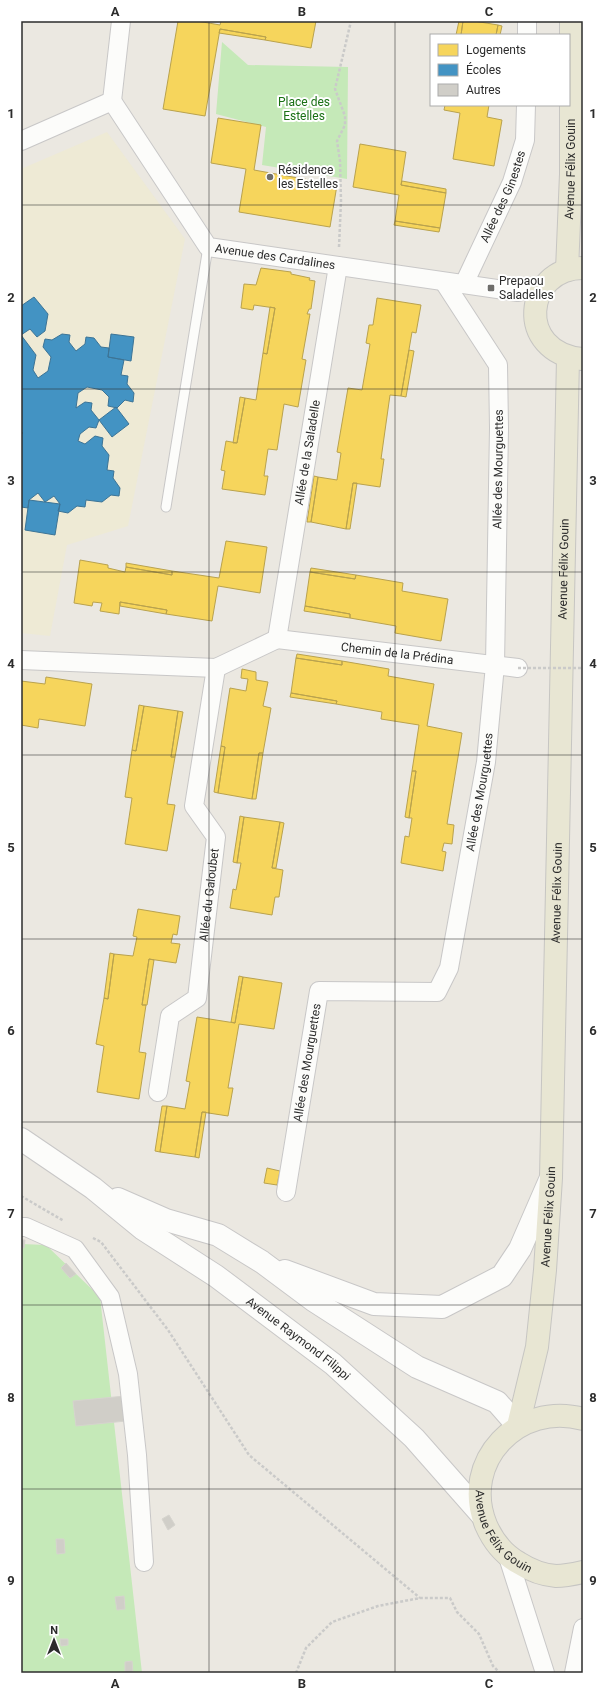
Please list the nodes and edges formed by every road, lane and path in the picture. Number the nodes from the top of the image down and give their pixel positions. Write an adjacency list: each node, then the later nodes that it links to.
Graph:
1 (121, 21): 6 (street)
2 (350, 21): 10 (path)
3 (527, 21): 5 (street)
4 (571, 21): 11 (main road, Avenue Félix Gouin)
5 (527, 34)
6 (112, 101): 8 (street); 9 (street, Avenue des Cardalines)
7 (526, 106): 13 (street, Allée des Ginestes)
8 (21, 141)
9 (208, 247): 10 (street, Avenue des Cardalines); 18 (lane)
10 (338, 266): 12 (street, Avenue des Cardalines); 19 (street, Allée de la Saladelle)
11 (575, 269): 14 (main road, Avenue Félix Gouin)
12 (444, 282): 13 (street, Avenue des Cardalines); 21 (street, Allée des Mourguettes)
13 (464, 284): 15 (street, Avenue des Cardalines)
14 (544, 286): 15 (street, Avenue des Cardalines); 16 (main road, Avenue Félix Gouin)
15 (518, 292): 16 (street)
16 (535, 314): 17 (main road, Avenue Félix Gouin)
17 (575, 359): 27 (main road, Avenue Félix Gouin)
18 (166, 507)
19 (277, 639): 21 (street, Chemin de la Prédina); 22 (street)
20 (21, 660): 22 (street)
21 (495, 665): 23 (street, Chemin de la Prédina); 29 (street, Allée des Mourguettes)
22 (216, 668): 25 (street, Allée du Galoubet)
23 (518, 668): 24 (path, bridge)
24 (583, 668)
25 (158, 1092)
26 (21, 1139): 28 (main road, Avenue Raymond Filippi)
27 (551, 1178): 34 (main road, Avenue Raymond Filippi); 36 (main road, Avenue Félix Gouin)
28 (93, 1188): 34 (main road, Avenue Raymond Filippi); 37 (main road, Avenue Raymond Filippi)
29 (286, 1192)
30 (21, 1196): 31 (path)
31 (67, 1223)
32 (21, 1227): 39 (street)
33 (87, 1235): 41 (path)
34 (262, 1262): 36 (main road, Avenue Raymond Filippi)
35 (583, 1419): 36 (main road, Avenue Félix Gouin)
36 (518, 1426): 37 (main road, Avenue Félix Gouin)
37 (481, 1514): 38 (main road, Avenue Félix Gouin)
38 (508, 1557): 40 (main road, Avenue Félix Gouin); 45 (street)
39 (144, 1562)
40 (583, 1572)
41 (420, 1598): 43 (path); 44 (path)
42 (583, 1628): 46 (street)
43 (296, 1673)
44 (500, 1673)
45 (544, 1673)
46 (574, 1673)

